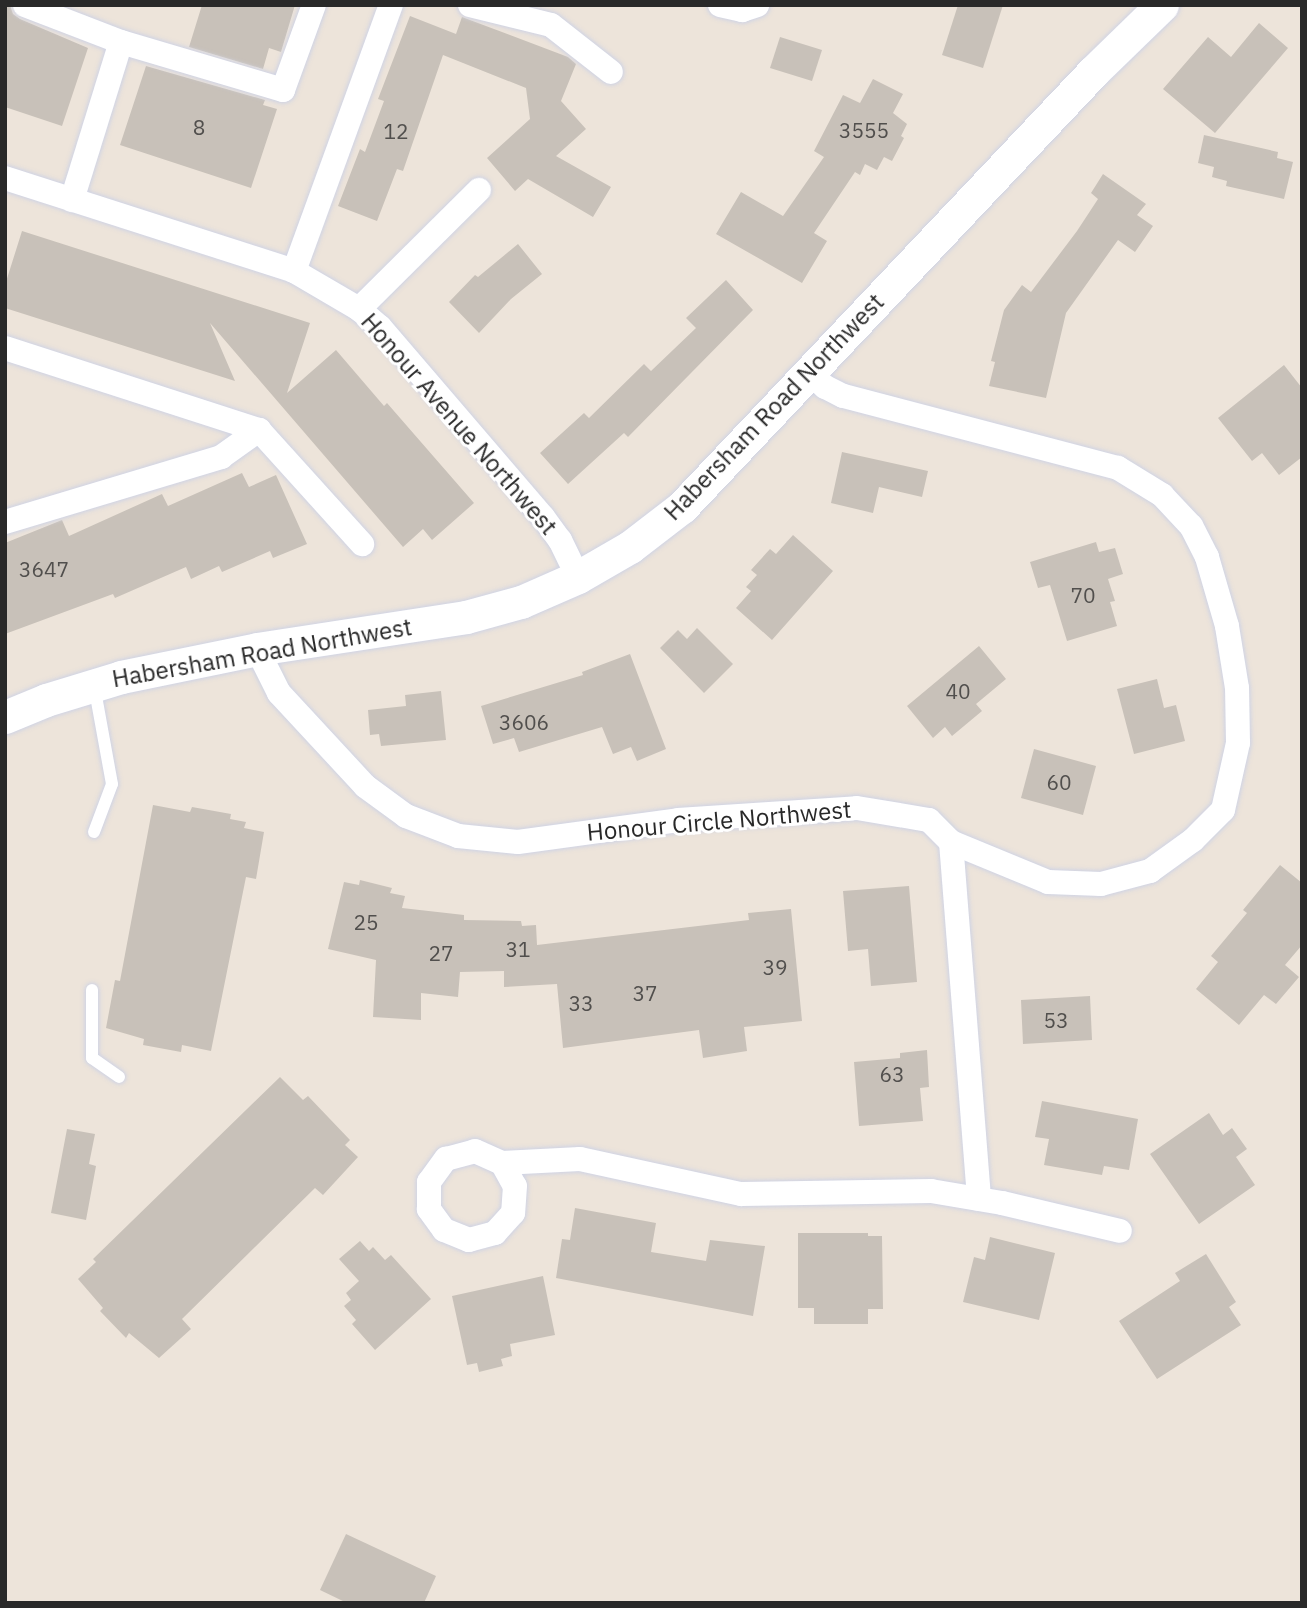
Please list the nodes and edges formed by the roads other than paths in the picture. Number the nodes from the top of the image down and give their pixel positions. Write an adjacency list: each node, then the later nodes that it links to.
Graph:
1 (25, 5): 8 (street)
2 (314, 5): 8 (street)
3 (391, 5): 13 (street)
4 (470, 5): 9 (street)
5 (720, 5): 6 (street)
6 (757, 5)
7 (1162, 5): 16 (street, Habersham Road Northwest)
8 (121, 41): 12 (street)
9 (611, 72)
10 (7, 185): 12 (street, Honour Avenue Northwest)
11 (479, 190): 14 (street)
12 (72, 200): 13 (street, Honour Avenue Northwest)
13 (294, 271): 14 (street, Honour Avenue Northwest)
14 (359, 309): 20 (street, Honour Avenue Northwest)
15 (5, 348): 17 (street)
16 (810, 373): 20 (street, Habersham Road Northwest); 25 (street, Honour Circle Northwest)
17 (259, 430): 18 (street); 19 (street)
18 (5, 522)
19 (362, 544)
20 (579, 577): 21 (street, Habersham Road Northwest)
21 (257, 649): 22 (street, Habersham Road Northwest); 25 (street, Honour Circle Northwest)
22 (94, 685): 23 (street, Habersham Road Northwest); 24 (lane)
23 (5, 716)
24 (94, 832)
25 (951, 842): 29 (street)
26 (92, 990): 27 (lane)
27 (119, 1077)
28 (502, 1163): 29 (street)
29 (979, 1199): 30 (street)
30 (1120, 1231)

